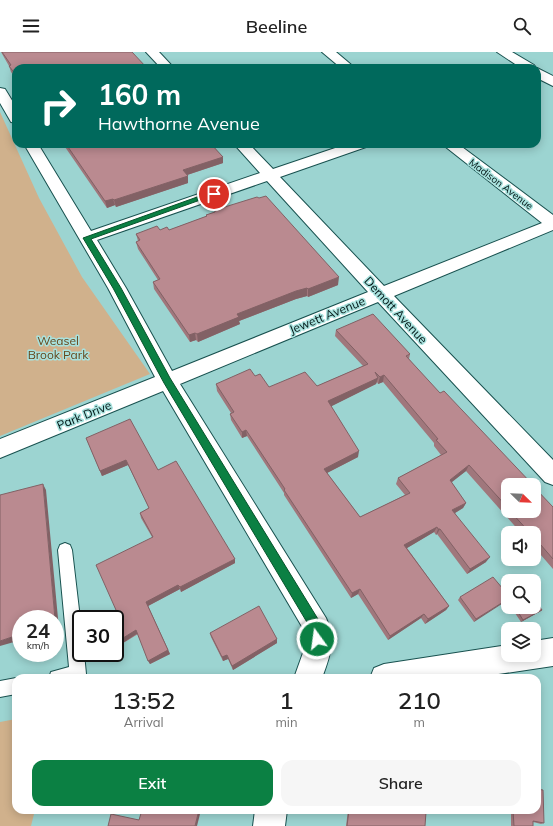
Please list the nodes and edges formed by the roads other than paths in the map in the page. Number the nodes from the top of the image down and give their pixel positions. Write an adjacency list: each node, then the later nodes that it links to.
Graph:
1 (152, 52): 4 (street)
2 (328, 52): 5 (street)
3 (503, 52): 6 (street)
4 (164, 64)
5 (344, 64)
6 (523, 64)
7 (541, 74): 8 (street)
8 (552, 81): 9 (street)
9 (541, 84)
10 (0, 92): 11 (street)
11 (12, 112)
12 (33, 148): 18 (street)
13 (245, 148): 16 (street, Demott Avenue)
14 (349, 148): 16 (street)
15 (454, 148): 17 (street, Madison Avenue)
16 (270, 174): 18 (street); 19 (street, Demott Avenue)
17 (553, 224): 19 (street, Jewett Avenue)
18 (87, 238): 20 (street)
19 (380, 294): 20 (street, Jewett Avenue); 22 (street, Demott Avenue)
20 (167, 380): 21 (street, Park Drive); 28 (street)
21 (0, 449)
22 (553, 475)
23 (65, 550): 27 (lane)
24 (553, 652): 25 (street)
25 (541, 654)
26 (501, 660): 29 (street)
27 (79, 674)
28 (309, 674)
29 (410, 674)
30 (12, 687): 31 (lane)
31 (0, 689)
32 (271, 814): 33 (street)
33 (269, 826)

